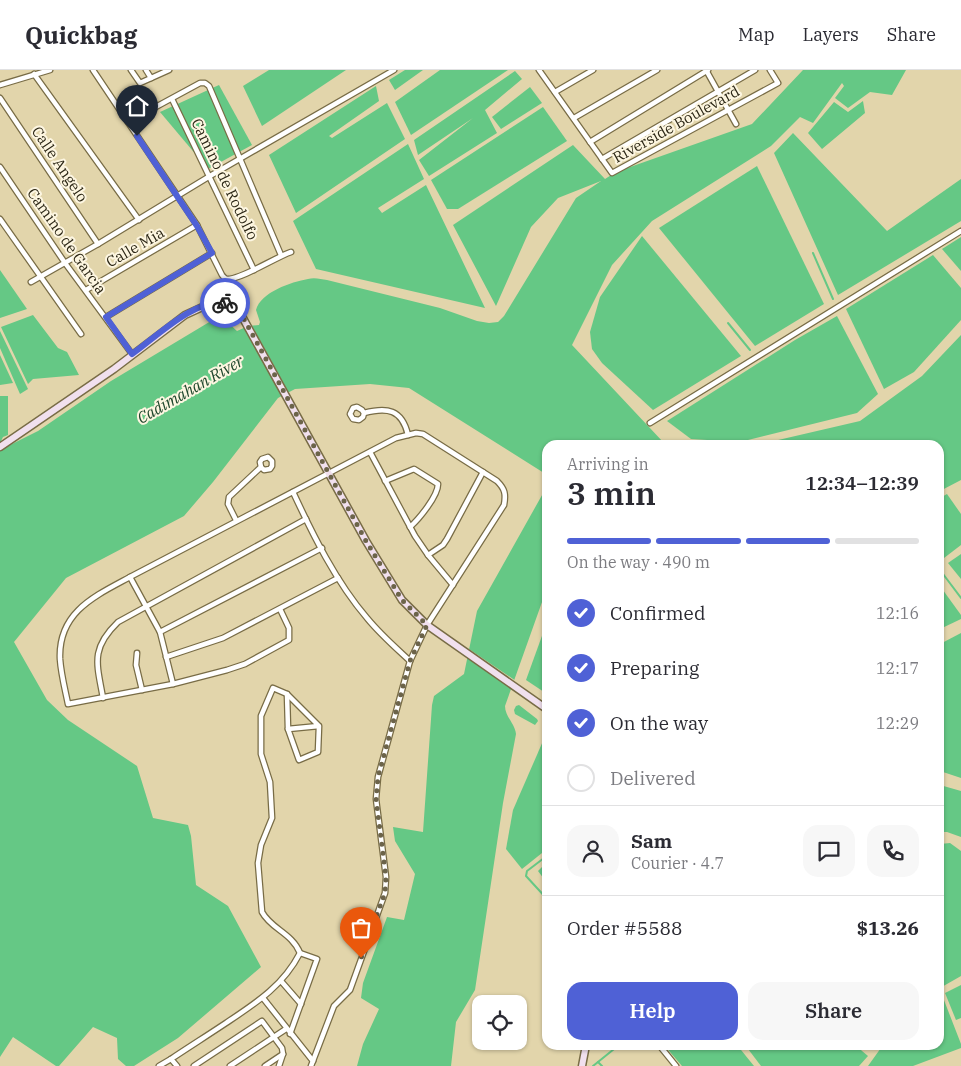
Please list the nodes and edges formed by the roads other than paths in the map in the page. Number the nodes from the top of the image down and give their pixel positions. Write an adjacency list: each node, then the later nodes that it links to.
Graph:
1 (50, 70): 13 (street)
2 (93, 70): 22 (street)
3 (131, 70): 14 (street)
4 (146, 70): 14 (street)
5 (169, 70): 14 (street)
6 (394, 70): 26 (street)
7 (539, 70): 17 (street)
8 (593, 70): 17 (street)
9 (657, 70): 21 (street)
10 (707, 70): 16 (street); 24 (street)
11 (755, 70): 16 (street)
12 (770, 70): 20 (street, Riverside Boulevard)
13 (34, 74): 15 (street); 31 (street)
14 (151, 78)
15 (0, 84)
16 (718, 91): 20 (street); 25 (street)
17 (555, 92): 21 (street)
18 (0, 98): 34 (street, Calle Angelo)
19 (172, 99): 22 (street); 26 (street); 28 (street, Camino de Rodolfo)
20 (728, 110): 23 (street); 25 (street, Riverside Boulevard)
21 (574, 118): 24 (street)
22 (128, 122): 29 (street)
23 (736, 124)
24 (590, 142): 25 (street)
25 (602, 159)
26 (240, 160): 28 (street); 37 (street)
27 (0, 168): 38 (street, Camino de Garcia)
28 (210, 176): 29 (street); 39 (street, Camino de Rodolfo)
29 (177, 196): 31 (street); 32 (street)
30 (0, 219): 40 (street)
31 (139, 220): 34 (street)
32 (197, 226): 36 (street); 42 (street, Calle Mia)
33 (961, 231): 47 (street)
34 (98, 244): 38 (street)
35 (291, 252): 37 (street)
36 (212, 253): 39 (street); 43 (street)
37 (281, 255): 39 (street)
38 (65, 263): 40 (street); 42 (street, Camino de Garcia)
39 (254, 270)
40 (42, 276): 41 (street); 44 (street)
41 (32, 282)
42 (86, 290): 43 (street, Camino de Garcia)
43 (106, 317): 45 (street, Camino de Garcia)
44 (80, 334)
45 (132, 354): 49 (main road); 53 (main road)
46 (364, 413): 48 (street)
47 (650, 423)
48 (408, 435): 50 (street); 52 (street)
49 (0, 447)
50 (370, 452): 53 (street); 54 (street)
51 (260, 467): 57 (street)
52 (483, 472): 60 (street); 63 (street)
53 (329, 473): 55 (street); 66 (main road)
54 (386, 481): 58 (street); 58 (street)
55 (293, 492): 56 (street); 57 (street)
56 (306, 519): 59 (street); 64 (street)
57 (236, 520): 61 (street)
58 (410, 527): 60 (street)
59 (322, 548): 62 (street); 67 (street)
60 (428, 555): 63 (street)
61 (130, 577): 64 (street); 74 (street)
62 (338, 578): 65 (street); 70 (street)
63 (453, 584): 66 (street)
64 (146, 606): 67 (street); 74 (street)
65 (280, 609): 69 (street); 71 (street)
66 (427, 625): 70 (street); 75 (main road)
67 (160, 632): 69 (street)
68 (137, 653): 72 (street)
69 (166, 657): 71 (street)
70 (410, 661): 89 (street)
71 (173, 684): 72 (street)
72 (142, 690): 74 (street)
73 (287, 694): 76 (street); 77 (street); 78 (street)
74 (103, 698)
75 (542, 705)
76 (319, 726): 77 (street); 77 (street)
77 (288, 729)
78 (300, 953): 79 (street); 81 (street)
79 (281, 981): 80 (street); 81 (street)
80 (263, 998): 82 (street); 88 (street)
81 (301, 1004): 83 (street)
82 (286, 1029): 83 (street); 84 (street)
83 (290, 1034): 89 (street)
84 (274, 1037): 87 (street); 92 (street); 93 (street)
85 (585, 1050): 96 (main road)
86 (663, 1050): 97 (street)
87 (283, 1054): 94 (street); 95 (street)
88 (171, 1058): 90 (street); 91 (street)
89 (312, 1063)
90 (159, 1066)
91 (177, 1066)
92 (194, 1066)
93 (230, 1066)
94 (265, 1066)
95 (278, 1066)
96 (582, 1066)
97 (676, 1066)

